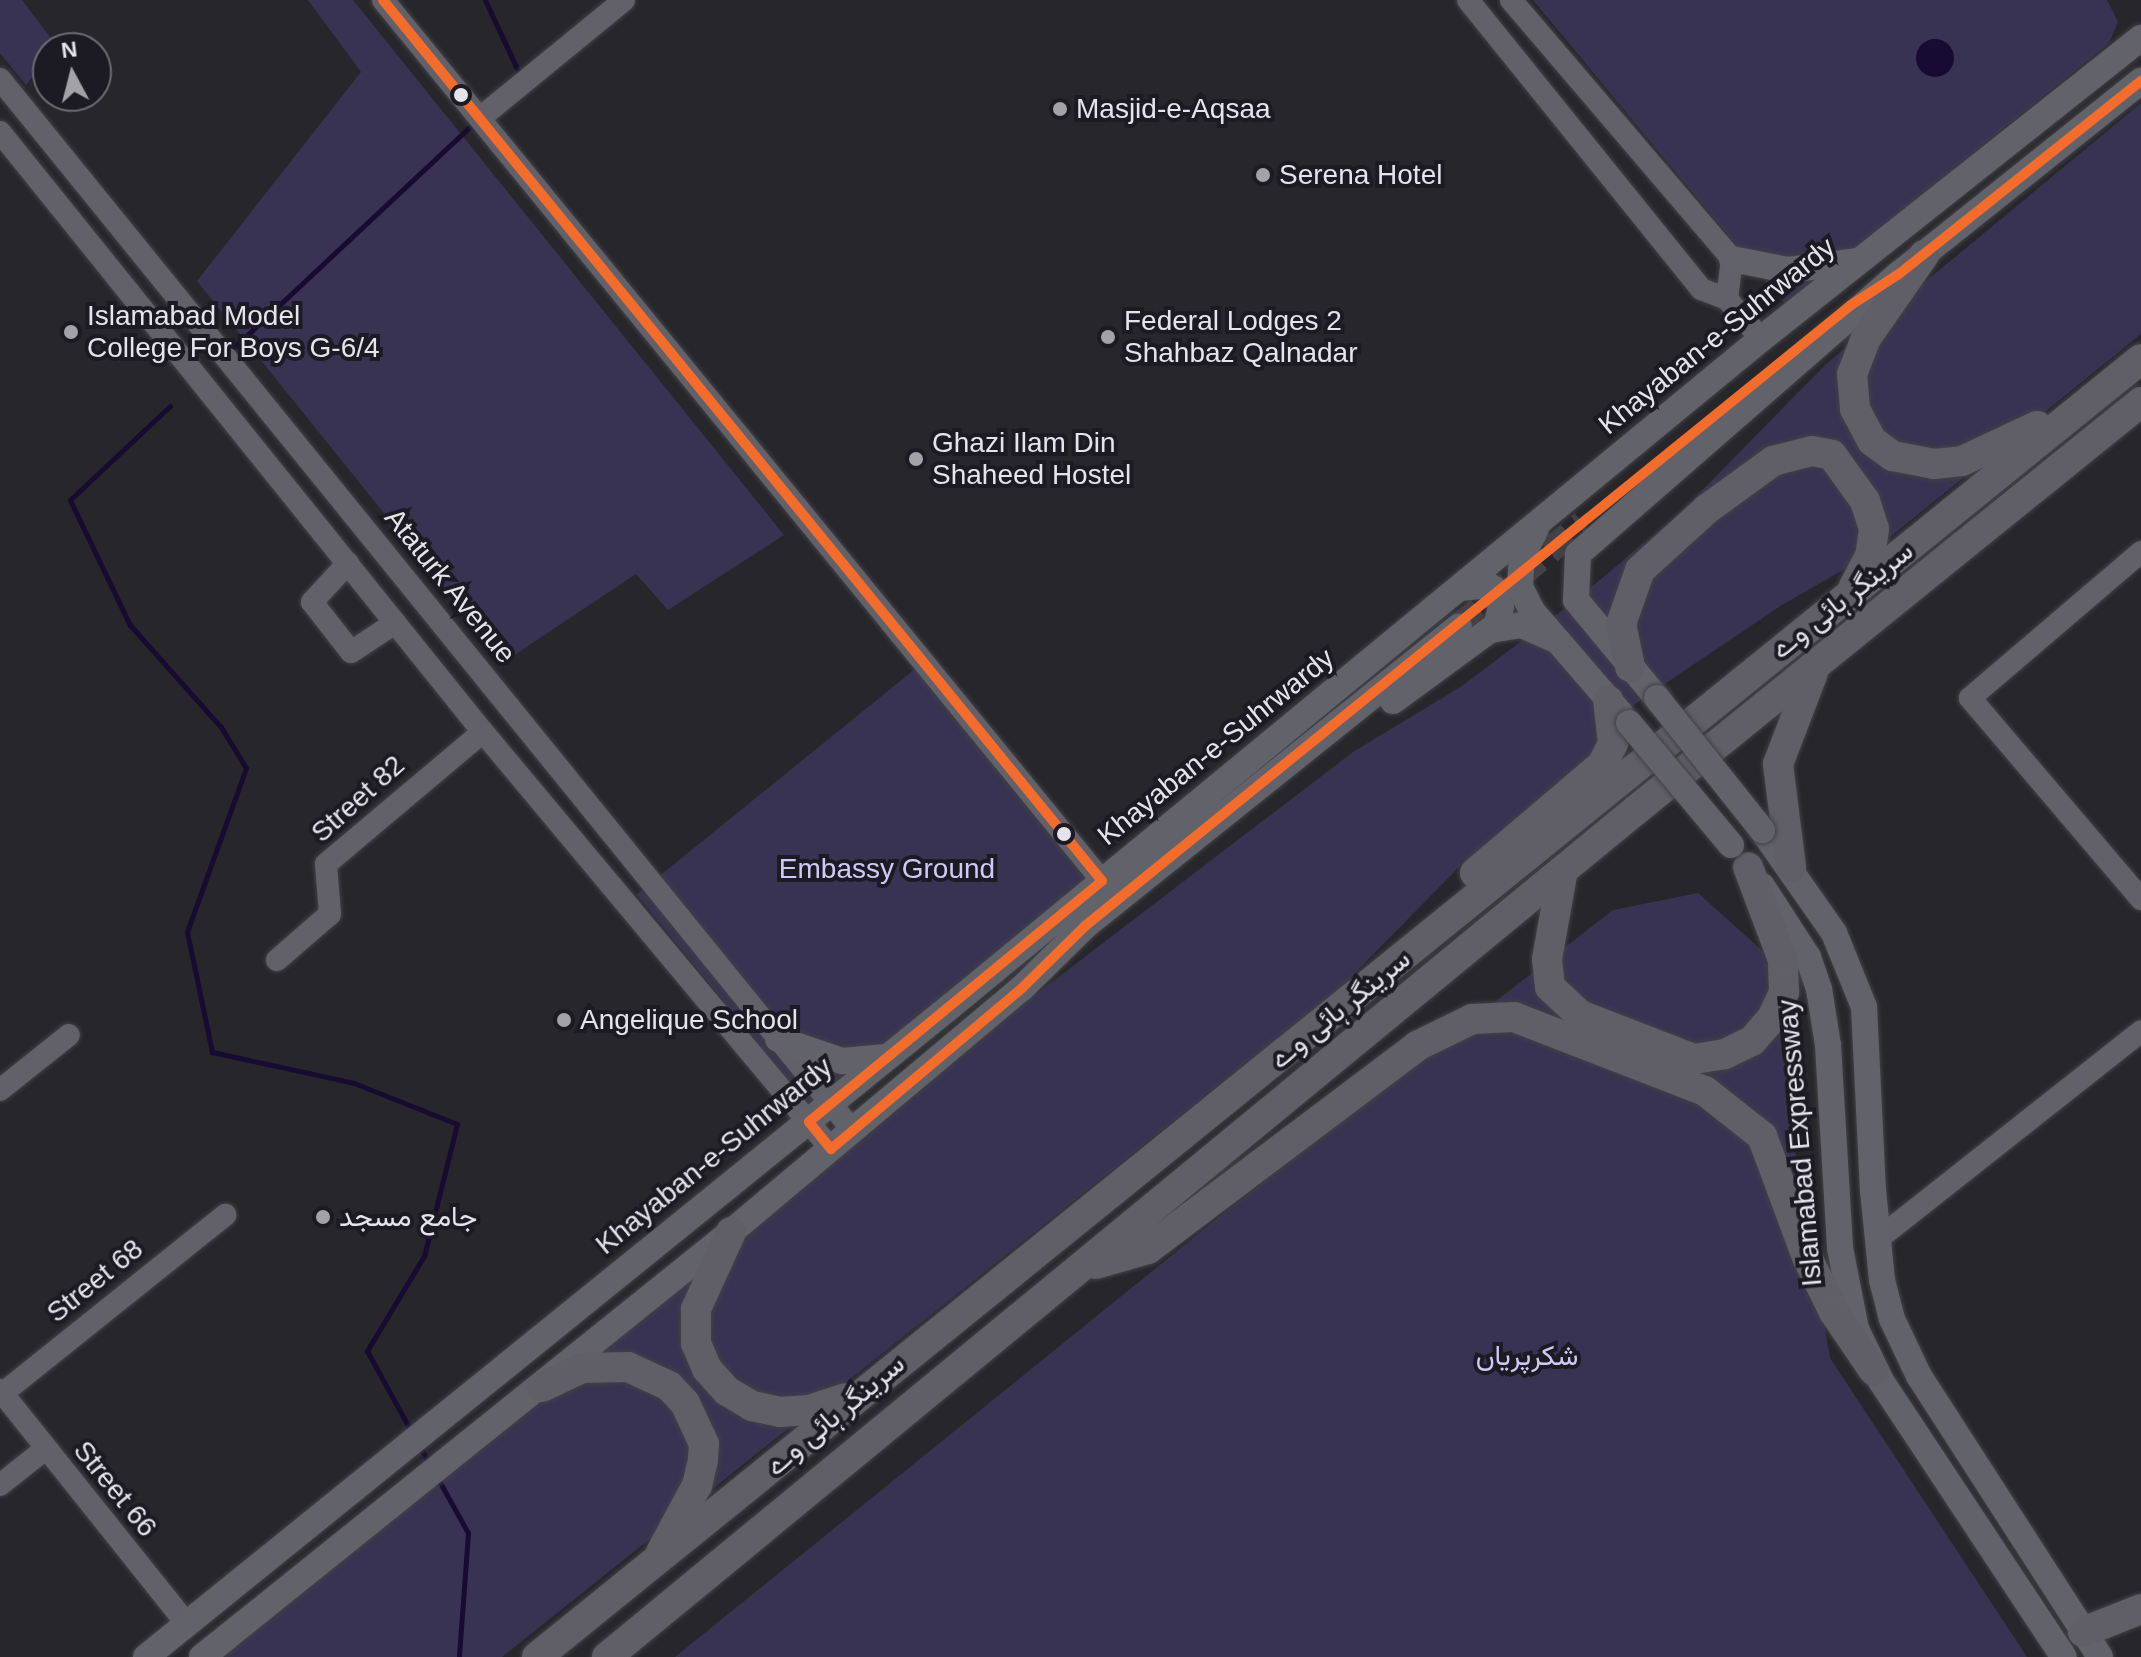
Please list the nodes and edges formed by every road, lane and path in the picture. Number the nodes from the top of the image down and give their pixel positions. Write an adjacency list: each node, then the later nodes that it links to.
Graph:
1 (383, 0): 11 (street)
2 (624, 0): 11 (street)
3 (1468, 0): 16 (street)
4 (1511, 0): 14 (street)
5 (2141, 38): 6 (main road, Khayaban-e-Suhrwardy)
6 (2095, 74): 9 (main road); 15 (main road, Khayaban-e-Suhrwardy)
7 (0, 79): 10 (street, Ataturk Avenue)
8 (2141, 81): 9 (main road)
9 (2117, 100): 13 (main road)
10 (26, 112): 12 (street); 44 (street, Ataturk Avenue)
11 (480, 118): 37 (street)
12 (1, 133): 23 (street)
13 (1924, 255): 19 (highway); 31 (main road)
14 (1732, 259): 15 (main road); 16 (street)
15 (1861, 260): 17 (main road, Khayaban-e-Suhrwardy)
16 (1727, 299): 17 (street)
17 (1761, 339): 21 (main road, Khayaban-e-Suhrwardy)
18 (2141, 359): 19 (highway, سرینگر ہائی وے)
19 (2097, 395): 25 (highway, سرینگر ہائی وے)
20 (2141, 402): 30 (highway, سرینگر ہائی وے)
21 (1540, 523): 24 (main road, Khayaban-e-Suhrwardy); 29 (main road, Islamabad Expressway)
22 (2141, 552): 38 (street)
23 (348, 563): 26 (street); 26 (street)
24 (1461, 588): 28 (main road); 37 (main road, Khayaban-e-Suhrwardy)
25 (1851, 591): 31 (highway); 40 (highway, سرینگر ہائی وے)
26 (395, 623): 33 (street)
27 (1459, 626): 41 (main road)
28 (1495, 629): 29 (main road); 41 (main road)
29 (1558, 641): 32 (main road, Islamabad Expressway)
30 (1817, 664): 35 (highway); 36 (highway, سرینگر ہائی وے)
31 (1630, 667): 35 (main road, bridge)
32 (1608, 700): 34 (main road, Islamabad Expressway, bridge); 40 (highway)
33 (483, 732): 39 (street, Street 82); 48 (street)
34 (1740, 856): 36 (highway); 55 (main road, Islamabad Expressway)
35 (1791, 867): 53 (main road)
36 (1562, 875): 54 (highway, سرینگر ہائی وے)
37 (1102, 881): 45 (main road, Khayaban-e-Suhrwardy)
38 (2141, 899)
39 (277, 960)
40 (1392, 967): 57 (highway, سرینگر ہائی وے)
41 (1022, 988): 49 (main road)
42 (2141, 1031): 53 (street)
43 (69, 1035): 46 (street)
44 (778, 1039): 45 (main road); 47 (street, Ataturk Avenue)
45 (887, 1057): 47 (main road, Khayaban-e-Suhrwardy)
46 (0, 1090)
47 (831, 1104): 48 (main road, Khayaban-e-Suhrwardy); 49 (street, Ataturk Avenue)
48 (809, 1122): 50 (street); 61 (main road, Khayaban-e-Suhrwardy)
49 (853, 1131): 50 (main road)
50 (831, 1149): 52 (main road)
51 (225, 1215): 58 (street, Street 68)
52 (731, 1232): 56 (main road); 57 (highway)
53 (1878, 1239): 66 (main road)
54 (1085, 1267): 55 (highway); 70 (highway, سرینگر ہائی وے)
55 (1874, 1371): 71 (main road, Islamabad Expressway)
56 (542, 1387): 62 (main road); 63 (highway)
57 (868, 1387): 63 (highway, سرینگر ہائی وے)
58 (1, 1392): 59 (street, Street 66)
59 (44, 1450): 60 (street); 65 (street, Street 66)
60 (0, 1485)
61 (351, 1493): 62 (main road); 65 (main road, Khayaban-e-Suhrwardy)
62 (364, 1526): 68 (main road)
63 (652, 1568): 69 (highway, سرینگر ہائی وے)
64 (2141, 1609): 66 (highway)
65 (187, 1624): 67 (main road, Khayaban-e-Suhrwardy)
66 (2083, 1632): 72 (main road)
67 (146, 1657)
68 (202, 1657)
69 (537, 1657)
70 (607, 1657)
71 (2064, 1657)
72 (2100, 1657)

